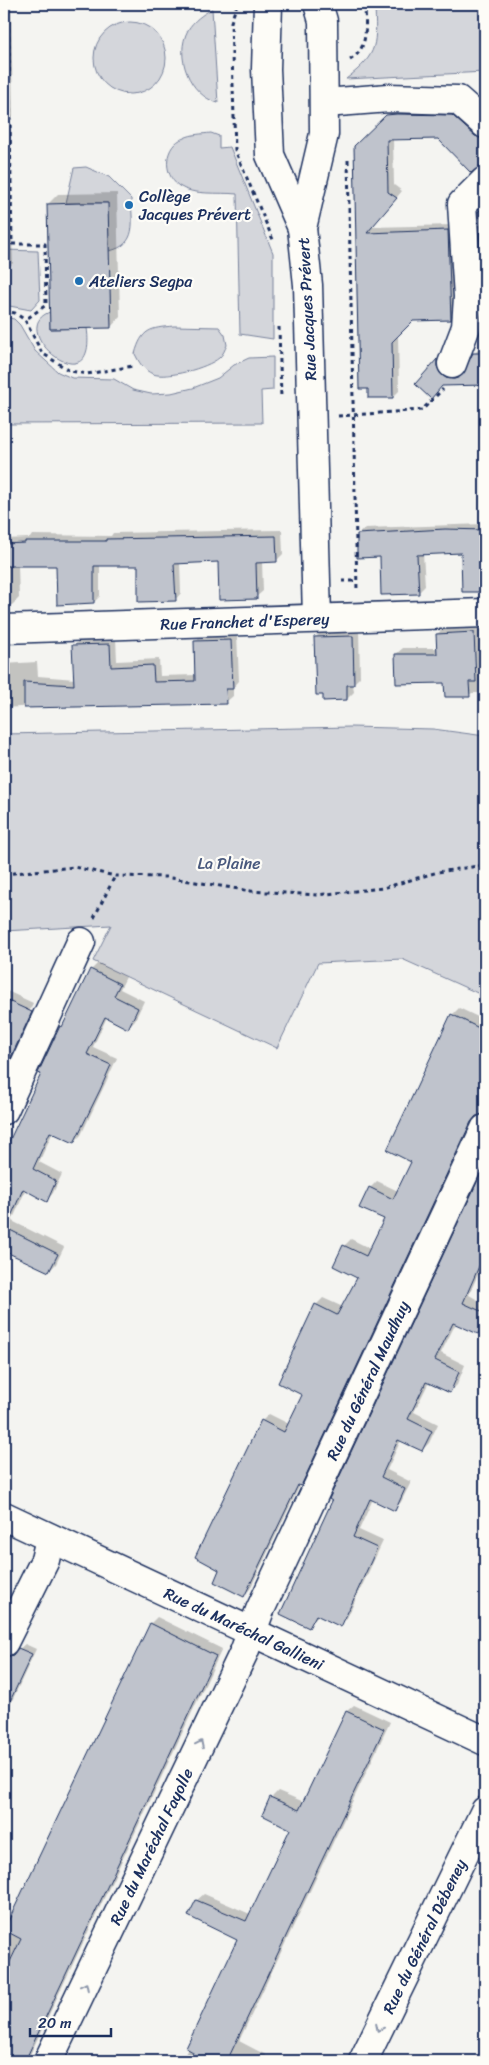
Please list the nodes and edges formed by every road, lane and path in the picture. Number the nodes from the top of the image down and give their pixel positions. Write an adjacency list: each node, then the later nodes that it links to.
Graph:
1 (8, 4): 15 (path)
2 (237, 4): 12 (path)
3 (268, 4): 11 (street)
4 (318, 4): 6 (street, Rue Jacques Prévert)
5 (365, 4): 6 (path)
6 (324, 68): 7 (street, Rue Jacques Prévert)
7 (325, 103): 8 (street); 11 (street, Rue Jacques Prévert)
8 (485, 124)
9 (348, 151): 20 (path)
10 (485, 181): 16 (street)
11 (302, 228): 21 (street, Rue Jacques Prévert)
12 (277, 249)
13 (4, 311): 15 (path)
14 (279, 317): 19 (path)
15 (25, 320): 18 (path)
16 (476, 330): 17 (street)
17 (452, 364): 20 (path)
18 (133, 366)
19 (281, 402)
20 (353, 415): 21 (path); 23 (path)
21 (311, 418): 24 (street, Rue Jacques Prévert)
22 (485, 613): 23 (street, Rue Franchet d'Esperey)
23 (354, 616): 24 (street, Rue Franchet d'Esperey)
24 (317, 618): 25 (street, Rue Franchet d'Esperey)
25 (4, 629)
26 (485, 865): 28 (path)
27 (4, 874): 28 (path)
28 (115, 876): 29 (path)
29 (82, 942): 30 (street)
30 (4, 1110)
31 (485, 1129): 34 (street, Rue du Général Maudhuy)
32 (4, 1516): 33 (street, Rue du Maréchal Gallieni)
33 (50, 1538): 34 (street, Rue du Maréchal Gallieni); 35 (street)
34 (252, 1632): 36 (street, Rue du Maréchal Gallieni); 38 (street, Rue du Maréchal Fayolle, one-way to 34)
35 (4, 1642)
36 (485, 1741)
37 (485, 1811): 39 (street, Rue du Général Débeney, one-way to 39)
38 (48, 2061)
39 (363, 2061)

